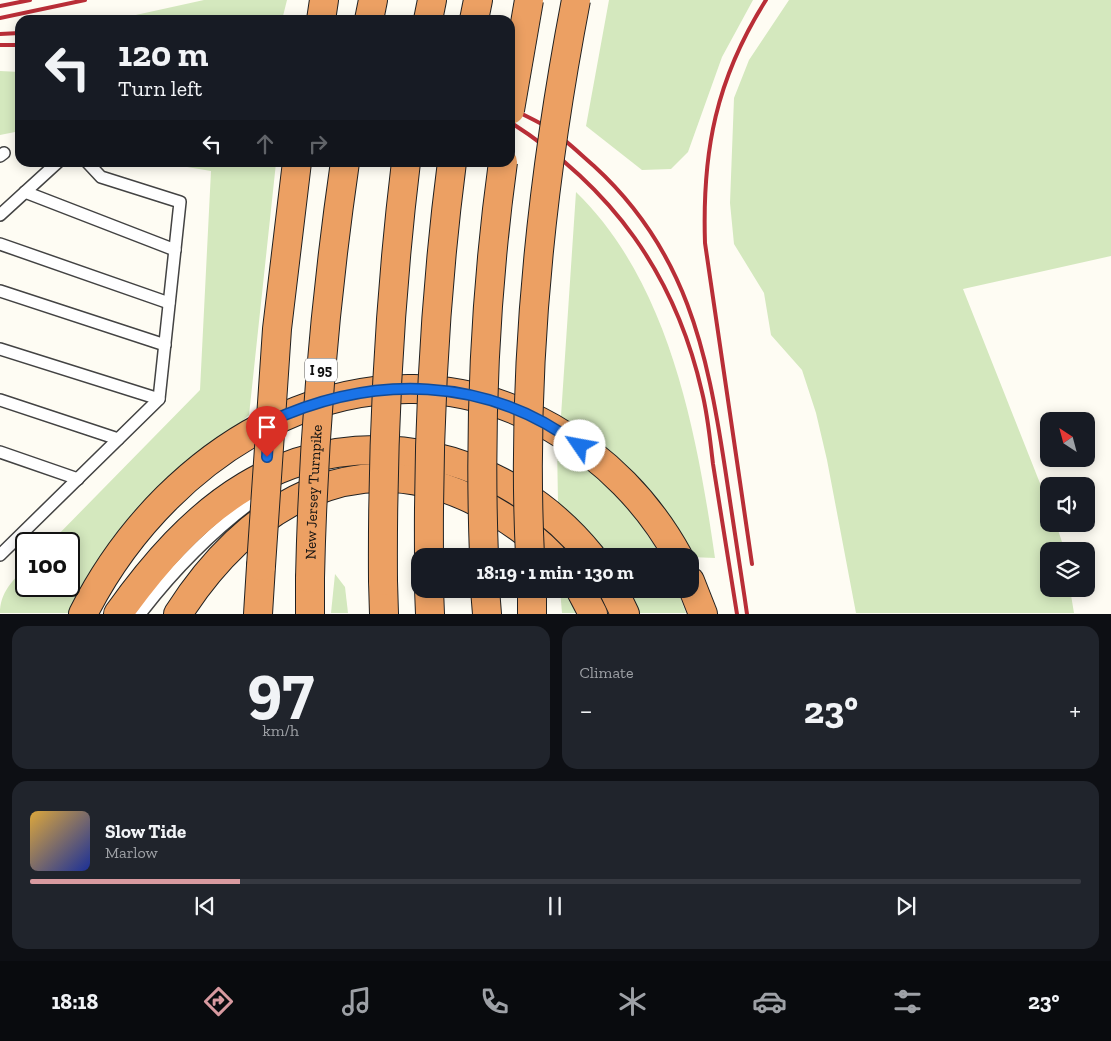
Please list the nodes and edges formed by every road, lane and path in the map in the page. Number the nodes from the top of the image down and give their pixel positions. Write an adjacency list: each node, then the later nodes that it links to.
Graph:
1 (324, 0): 7 (highway)
2 (372, 0): 8 (highway)
3 (432, 0): 9 (highway)
4 (478, 0): 10 (highway)
5 (529, 0): 11 (highway, bridge)
6 (576, 0): 36 (highway, bridge)
7 (322, 15)
8 (370, 15)
9 (429, 15)
10 (475, 15)
11 (515, 81)
12 (52, 167): 19 (lane)
13 (92, 167): 22 (lane)
14 (296, 167): 29 (highway, bridge)
15 (344, 167): 51 (highway, New Jersey Turnpike / I 95, bridge)
16 (405, 167): 52 (highway, bridge)
17 (452, 167): 34 (highway, bridge)
18 (502, 167): 35 (highway, bridge)
19 (25, 192): 20 (lane); 22 (lane)
20 (0, 216)
21 (0, 244): 24 (lane)
22 (175, 250): 24 (lane)
23 (0, 291): 25 (lane)
24 (169, 303): 25 (lane)
25 (165, 345): 27 (lane)
26 (0, 349): 27 (lane)
27 (159, 399): 30 (lane)
28 (0, 400): 30 (lane)
29 (269, 422): 39 (highway); 46 (highway); 50 (highway, bridge)
30 (118, 440): 33 (lane)
31 (0, 452): 33 (lane)
32 (315, 458): 38 (highway); 47 (highway); 48 (lane)
33 (78, 479): 40 (lane)
34 (429, 548)
35 (484, 548)
36 (530, 548)
37 (544, 548): 49 (highway)
38 (583, 548)
39 (673, 548)
40 (0, 556)
41 (429, 598): 53 (highway)
42 (486, 598): 54 (highway)
43 (585, 598): 55 (highway)
44 (617, 598): 56 (highway)
45 (697, 598): 57 (highway)
46 (83, 614)
47 (118, 614)
48 (140, 614)
49 (178, 614)
50 (258, 614)
51 (310, 614)
52 (384, 614)
53 (430, 614)
54 (487, 614)
55 (593, 614)
56 (625, 614)
57 (703, 614)

